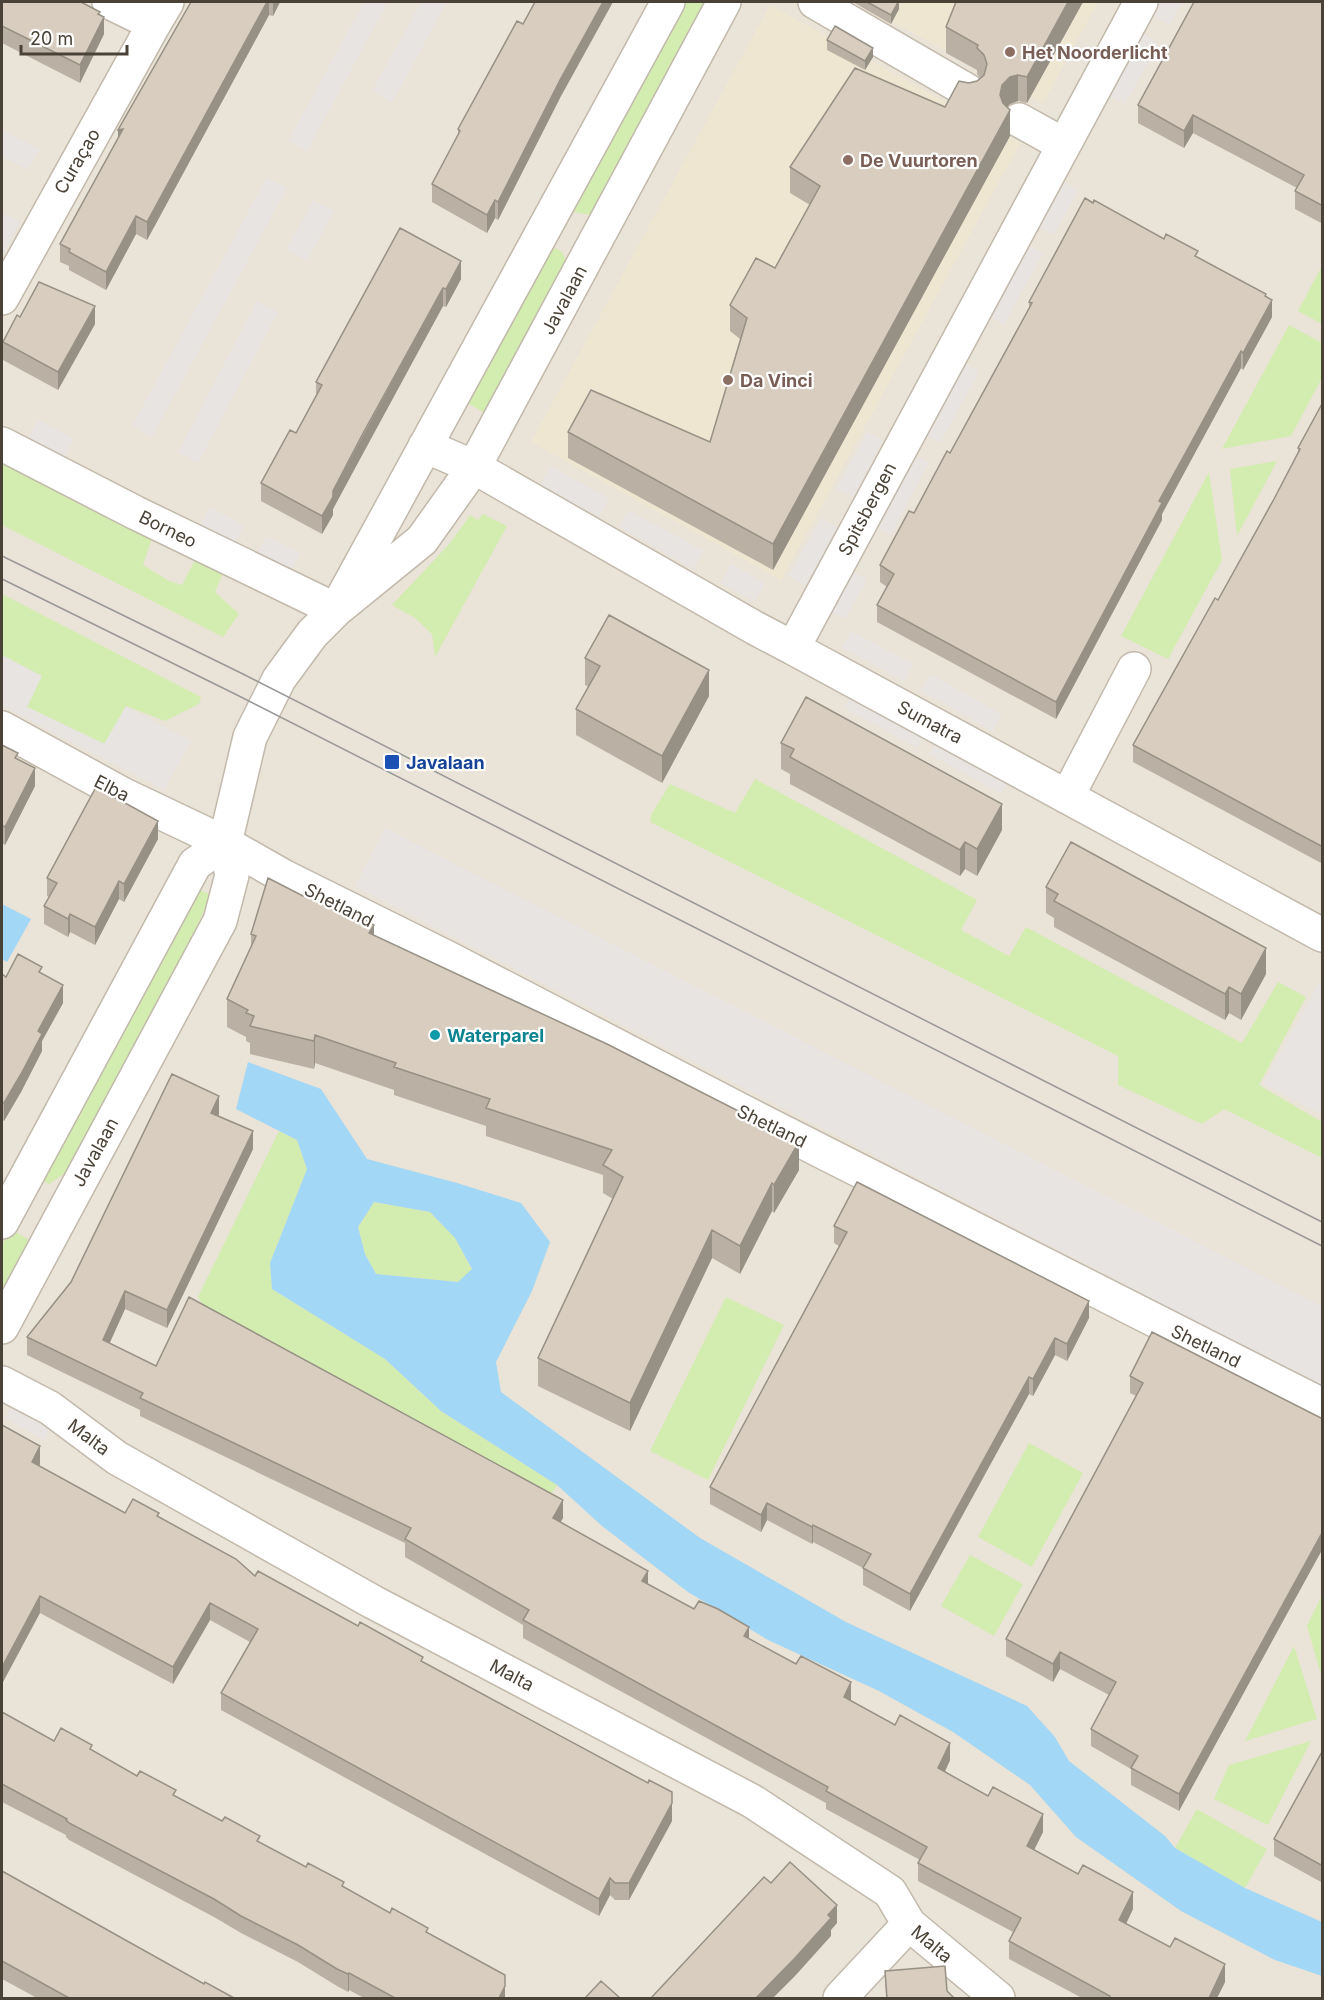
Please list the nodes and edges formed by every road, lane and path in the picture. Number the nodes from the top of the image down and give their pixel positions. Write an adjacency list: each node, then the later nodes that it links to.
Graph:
1 (109, 2): 6 (street)
2 (668, 2): 10 (street, Javalaan)
3 (724, 2): 11 (street, Javalaan)
4 (815, 2): 7 (street)
5 (1141, 2): 9 (street, Spitsbergen)
6 (161, 13): 12 (street, Curaçao)
7 (968, 91)
8 (1018, 120): 9 (street)
9 (1064, 145): 17 (street, Spitsbergen)
10 (550, 216): 11 (street); 14 (street, Javalaan)
11 (595, 242): 15 (street, Javalaan)
12 (2, 298)
13 (2, 444): 16 (street, Borneo)
14 (425, 446): 15 (street); 16 (street, Javalaan)
15 (474, 467): 16 (street, Javalaan); 17 (street)
16 (336, 610): 21 (street, Javalaan)
17 (793, 648): 20 (street, Sumatra)
18 (1134, 669): 20 (street)
19 (2, 728): 21 (street, Elba)
20 (1067, 797): 22 (street, Sumatra)
21 (225, 843): 23 (street); 24 (street, Javalaan); 27 (street, Shetland)
22 (1322, 934)
23 (6, 1203): 24 (street)
24 (57, 1223): 25 (street, Javalaan)
25 (2, 1327)
26 (2, 1383): 28 (street, Malta)
27 (1323, 1405)
28 (909, 1924): 29 (street); 30 (street, Malta)
29 (840, 1998)
30 (998, 1998)

